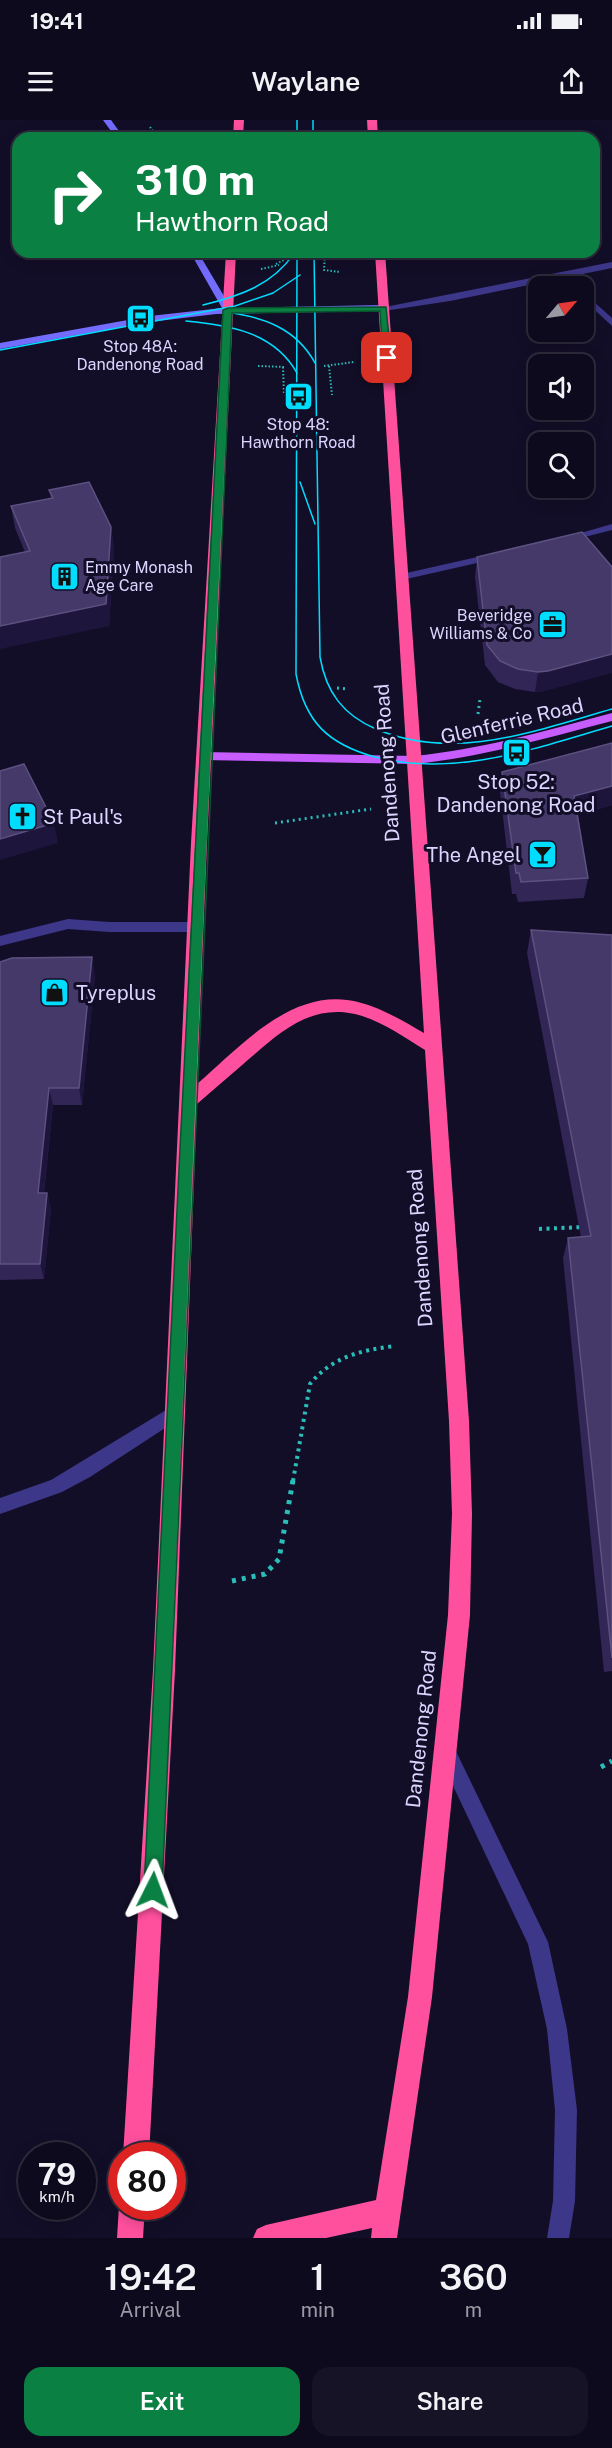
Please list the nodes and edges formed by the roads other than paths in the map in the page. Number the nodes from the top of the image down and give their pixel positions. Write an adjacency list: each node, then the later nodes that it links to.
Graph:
1 (198, 258): 8 (main road)
2 (231, 258): 8 (highway)
3 (380, 258): 7 (highway, Dandenong Road)
4 (612, 265): 5 (street)
5 (562, 275): 7 (street)
6 (594, 306): 9 (street)
7 (384, 308): 8 (main road); 14 (highway, Dandenong Road)
8 (228, 310): 10 (main road); 16 (highway)
9 (612, 323)
10 (0, 346)
11 (612, 527): 12 (street)
12 (556, 541)
13 (511, 552): 14 (street)
14 (402, 577): 17 (highway, Dandenong Road)
15 (612, 717): 17 (main road, Glenferrie Road)
16 (204, 756): 17 (main road, Glenferrie Road); 18 (highway)
17 (414, 760): 20 (highway, Dandenong Road)
18 (195, 927): 19 (street); 21 (highway)
19 (0, 941)
20 (433, 1046): 21 (highway); 24 (highway, Dandenong Road)
21 (190, 1100): 22 (highway)
22 (176, 1412): 23 (street); 25 (highway)
23 (0, 1506)
24 (446, 1752): 26 (street); 27 (highway, Dandenong Road)
25 (137, 2142)
26 (564, 2201): 32 (street); 33 (street)
27 (388, 2211): 30 (highway); 31 (highway, Dandenong Road)
28 (131, 2220): 29 (highway)
29 (130, 2238)
30 (266, 2238)
31 (384, 2238)
32 (558, 2238)
33 (567, 2238)

